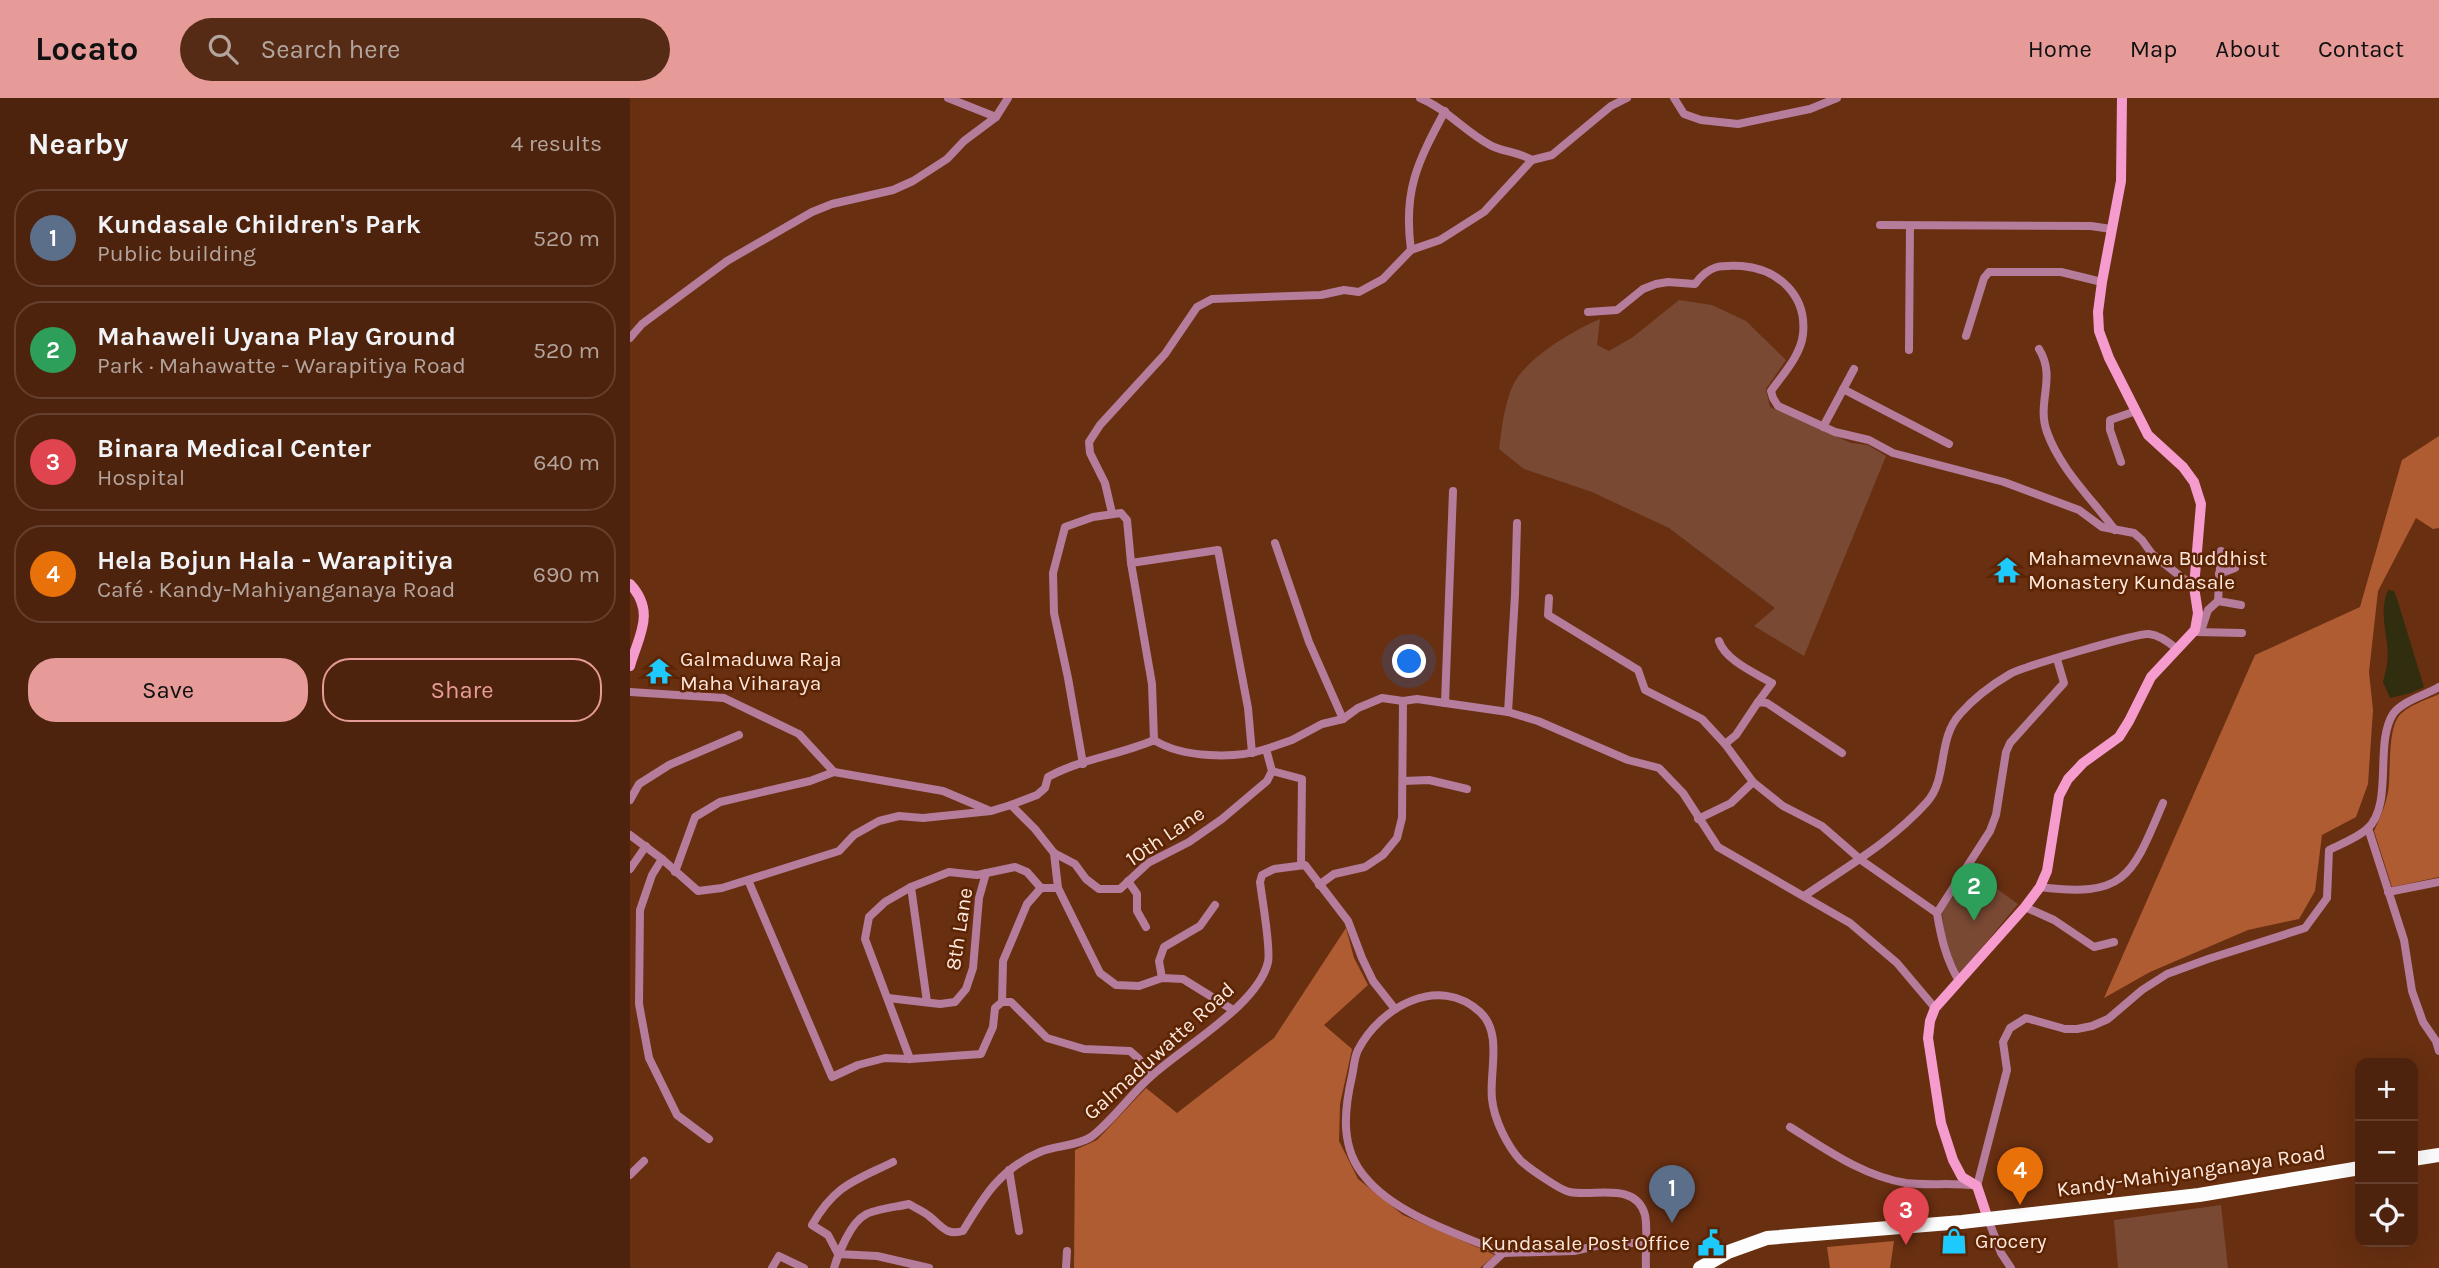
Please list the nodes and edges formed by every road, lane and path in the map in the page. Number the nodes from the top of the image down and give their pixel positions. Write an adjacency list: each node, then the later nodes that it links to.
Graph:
1 (948, 98): 9 (street)
2 (1008, 98): 9 (street)
3 (1420, 98): 8 (street)
4 (1627, 98): 10 (street)
5 (1674, 98): 6 (street)
6 (1838, 98)
7 (2122, 98): 13 (street)
8 (1444, 111): 10 (street); 14 (street)
9 (996, 117): 18 (street)
10 (1532, 160): 14 (street)
11 (1880, 226): 12 (street)
12 (1910, 226): 13 (street); 20 (street)
13 (2110, 229): 15 (street)
14 (1411, 250): 28 (street)
15 (2102, 282): 17 (street); 23 (street)
16 (1588, 312): 24 (street)
17 (1966, 336)
18 (630, 338)
19 (2039, 349): 30 (street)
20 (1909, 350)
21 (1854, 369): 22 (street)
22 (1843, 389): 24 (street); 25 (street)
23 (2136, 411): 26 (street); 37 (street)
24 (1823, 427): 30 (street)
25 (1949, 444)
26 (2121, 461)
27 (1453, 491): 51 (street)
28 (1112, 513): 33 (street); 60 (street)
29 (1517, 523): 52 (street)
30 (2115, 530): 37 (street)
31 (1275, 543): 53 (street)
32 (2221, 551): 35 (street)
33 (1131, 563): 55 (street); 58 (street)
34 (2235, 568): 35 (street)
35 (2219, 574): 39 (street)
36 (630, 584): 46 (street)
37 (2194, 587): 41 (street)
38 (1549, 598): 56 (street)
39 (2218, 601): 40 (street); 41 (street)
40 (2241, 605)
41 (2194, 631): 42 (street); 44 (street)
42 (2242, 633)
43 (1719, 641): 50 (street)
44 (2177, 649): 45 (street); 86 (street)
45 (2057, 659): 76 (street); 93 (street)
46 (630, 666)
47 (2439, 687): 71 (street)
48 (630, 692): 62 (street)
49 (1403, 701): 51 (street); 53 (street); 63 (street)
50 (1758, 702): 56 (street); 59 (street)
51 (1445, 704): 52 (street)
52 (1508, 712): 70 (street)
53 (1343, 719): 57 (street)
54 (739, 735): 66 (street)
55 (1154, 740): 58 (street); 60 (street)
56 (1725, 744): 64 (street)
57 (1266, 749): 58 (street); 61 (street)
58 (1252, 753)
59 (1842, 753)
60 (1083, 764): 68 (street)
61 (1272, 771): 77 (street); 82 (street, 10th Lane)
62 (834, 772): 69 (street); 79 (street)
63 (1403, 781): 65 (street); 84 (street)
64 (1753, 782): 70 (street); 76 (street)
65 (1467, 789)
66 (630, 800)
67 (2163, 803): 86 (street)
68 (1011, 805): 69 (street); 74 (street, 10th Lane)
69 (991, 811): 81 (street)
70 (1698, 819): 90 (street)
71 (2368, 828): 89 (street); 116 (street)
72 (630, 835): 73 (street)
73 (646, 846): 75 (street); 78 (street)
74 (1055, 853): 82 (street, 10th Lane); 88 (street)
75 (662, 859): 79 (street); 108 (street)
76 (1861, 860): 90 (street); 93 (street)
77 (1301, 865): 84 (street); 103 (street, Galmaduwatte Road)
78 (630, 869)
79 (675, 872): 81 (street)
80 (986, 873): 85 (street); 87 (street); 99 (street, 8th Lane)
81 (748, 880): 105 (street)
82 (1128, 881): 94 (street)
83 (2439, 882): 89 (street)
84 (1319, 885): 102 (street)
85 (911, 887): 98 (street); 99 (street)
86 (2040, 887): 92 (street)
87 (1041, 888): 88 (street); 100 (street)
88 (1058, 888): 96 (street)
89 (2388, 892): 104 (street)
90 (1804, 897): 101 (street)
91 (1215, 905): 96 (street)
92 (2025, 907): 95 (street); 97 (street)
93 (1937, 913): 97 (street)
94 (1146, 927)
95 (2114, 942)
96 (1162, 978): 103 (street)
97 (1959, 981): 101 (street)
98 (888, 998): 99 (street, 8th Lane); 105 (street)
99 (927, 1002)
100 (1002, 1002): 105 (street); 106 (street)
101 (1935, 1008): 116 (street)
102 (1395, 1009): 119 (street); 121 (street)
103 (1233, 1010): 106 (street, Galmaduwatte Road)
104 (2439, 1051)
105 (910, 1059)
106 (1149, 1078): 114 (street, Galmaduwatte Road)
107 (1790, 1127): 116 (street)
108 (709, 1139)
109 (2439, 1155): 110 (highway)
110 (2418, 1158)
111 (644, 1161): 115 (street)
112 (893, 1162): 122 (street)
113 (2355, 1169): 117 (highway, Kandy-Mahiyanganaya Road)
114 (1009, 1170): 118 (street); 122 (street, Galmaduwatte Road)
115 (630, 1175)
116 (1977, 1186): 117 (street)
117 (1988, 1219): 130 (highway, Kandy-Mahiyanganaya Road); 131 (street)
118 (1019, 1231)
119 (1645, 1242): 121 (street); 129 (street)
120 (1067, 1251): 127 (street)
121 (1503, 1253): 128 (street)
122 (838, 1254): 125 (street, Galmaduwatte Road); 126 (street)
123 (772, 1268): 124 (street)
124 (804, 1268)
125 (834, 1268)
126 (929, 1268)
127 (1066, 1268)
128 (1488, 1268)
129 (1646, 1268)
130 (1700, 1268)
131 (2011, 1268)

